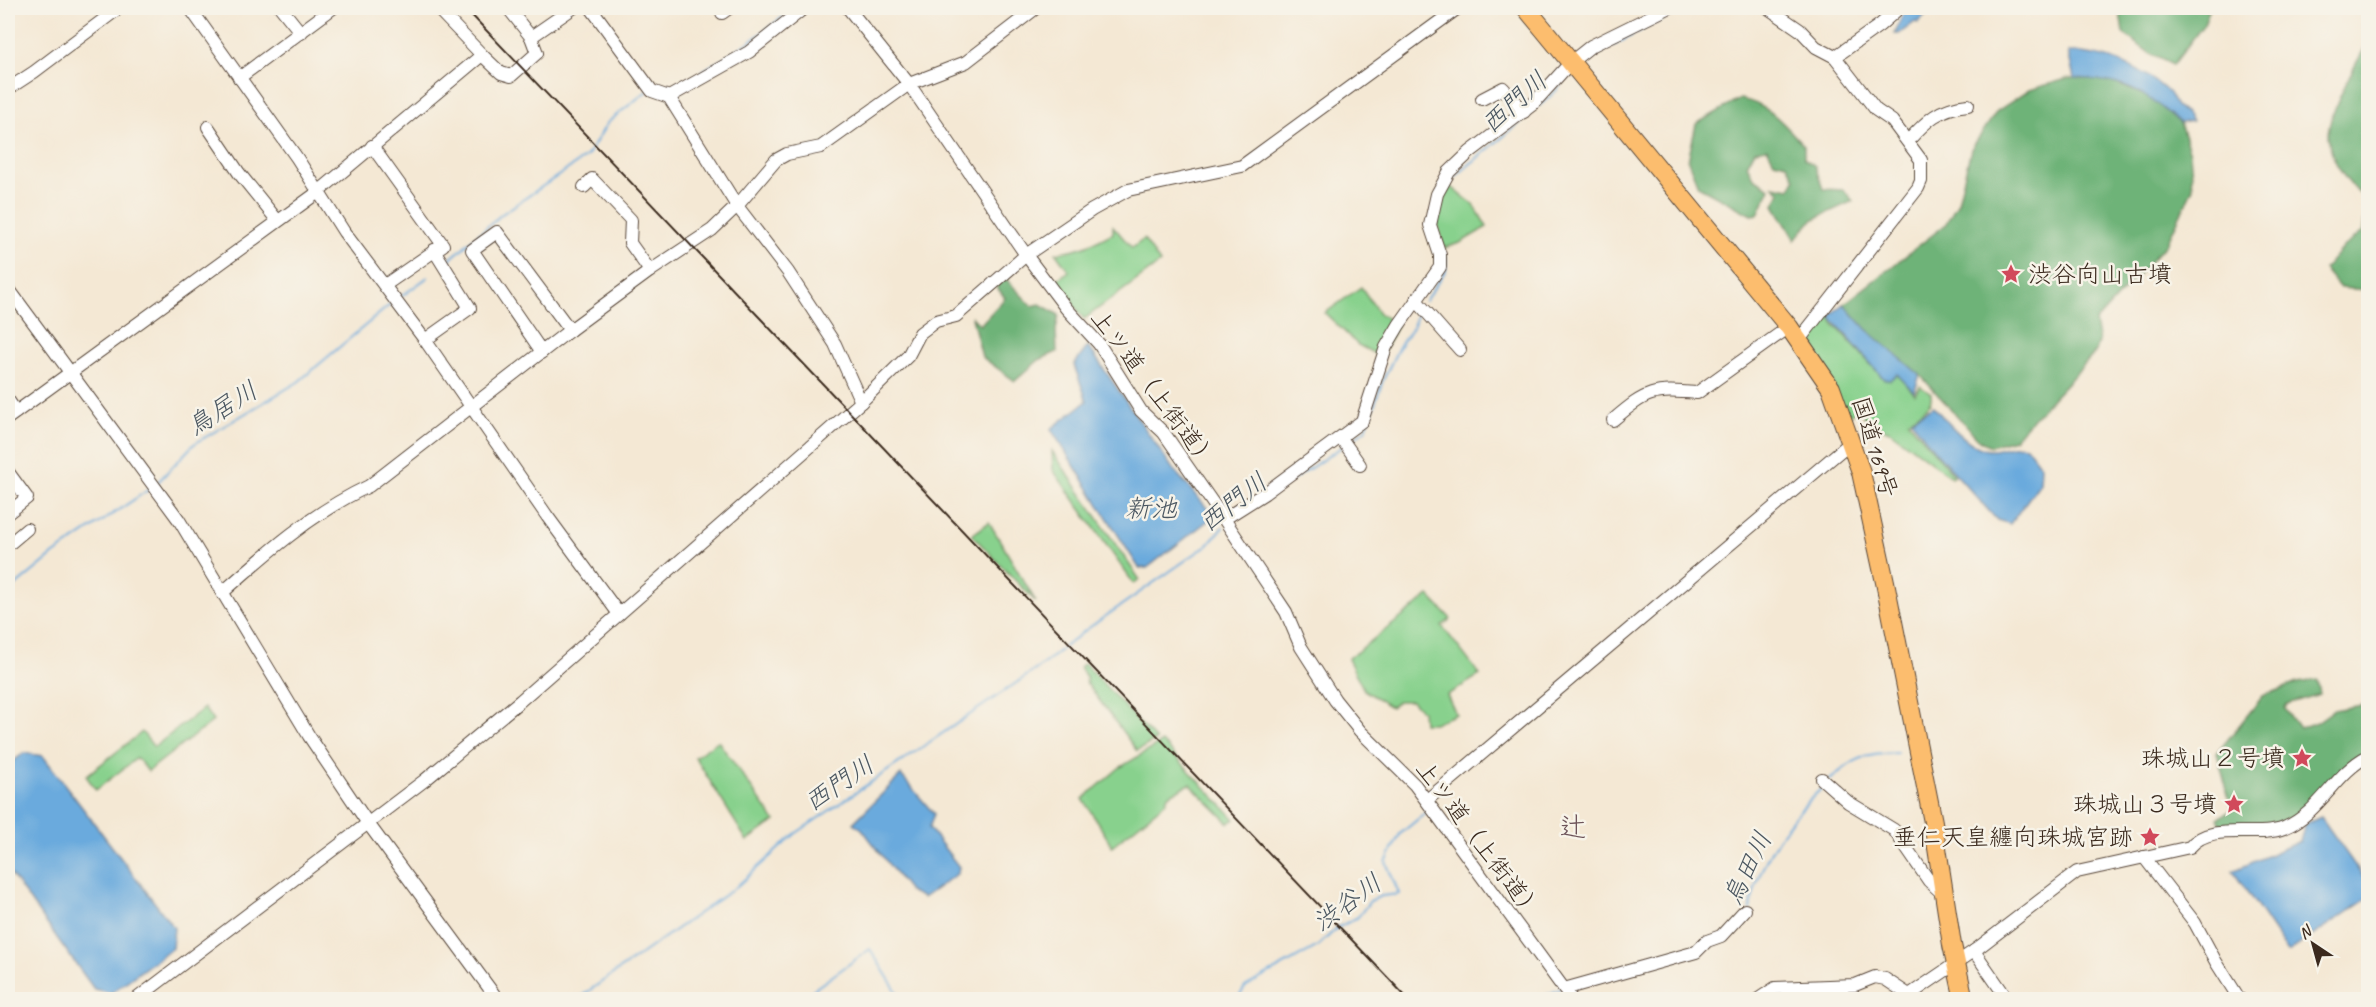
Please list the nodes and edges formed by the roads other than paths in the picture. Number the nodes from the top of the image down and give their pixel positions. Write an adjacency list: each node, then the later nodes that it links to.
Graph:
1 (119, 8): 24 (street)
2 (190, 8): 22 (street)
3 (281, 8): 17 (street)
4 (333, 8): 17 (street)
5 (437, 8): 19 (street)
6 (508, 8): 18 (street)
7 (573, 8): 18 (street)
8 (591, 8): 25 (street)
9 (804, 8): 25 (street)
10 (848, 8): 23 (street, 上ツ道（上街道）)
11 (1036, 8): 23 (street)
12 (1458, 8): 37 (street)
13 (1526, 8): 21 (highway, 国道169号)
14 (1668, 8): 21 (street)
15 (1768, 8): 20 (street)
16 (1899, 8): 20 (street)
17 (301, 33): 22 (street)
18 (531, 37): 19 (street)
19 (482, 55): 31 (street)
20 (1835, 57): 30 (street)
21 (1575, 68): 28 (street); 43 (highway, 国道169号)
22 (239, 78): 33 (street)
23 (909, 84): 34 (street); 37 (street, 上ツ道（上街道）)
24 (8, 89)
25 (669, 97): 34 (street)
26 (1482, 99): 28 (street)
27 (1968, 105): 30 (street)
28 (1524, 111): 41 (street)
29 (208, 127): 35 (street)
30 (1908, 141): 43 (street)
31 (372, 146): 33 (street); 36 (street)
32 (584, 187): 38 (street)
33 (317, 193): 35 (street); 39 (street)
34 (737, 206): 38 (street); 49 (street)
35 (277, 220): 47 (street)
36 (434, 250): 39 (street); 44 (street)
37 (1026, 255): 49 (street); 58 (street, 上ツ道（上街道）)
38 (650, 271): 42 (street)
39 (385, 285): 44 (street)
40 (8, 288): 47 (street)
41 (1420, 303): 45 (street); 53 (street)
42 (570, 330): 46 (street); 46 (street)
43 (1794, 333): 52 (street); 54 (highway, 国道169号)
44 (425, 340): 50 (street)
45 (1461, 350)
46 (542, 352): 50 (street)
47 (69, 375): 51 (street); 61 (street)
48 (8, 400): 51 (street)
49 (861, 402): 62 (street)
50 (474, 407): 61 (street); 62 (street)
51 (12, 416)
52 (1613, 420)
53 (1344, 441): 55 (street); 58 (street)
54 (1851, 442): 65 (street); 68 (highway, 国道169号)
55 (1360, 465)
56 (8, 472): 57 (street)
57 (8, 513)
58 (1227, 522): 65 (street, 上ツ道（上街道）)
59 (27, 529): 60 (street)
60 (8, 544)
61 (222, 592): 66 (street)
62 (619, 614): 66 (street)
63 (2368, 756): 67 (street)
64 (1822, 779): 68 (street)
65 (1427, 800): 72 (street, 上ツ道（上街道）)
66 (367, 822): 74 (street); 75 (street)
67 (2144, 857): 70 (street); 79 (street)
68 (1944, 895): 71 (highway, 国道169号)
69 (1745, 910): 72 (street)
70 (1974, 951): 71 (street); 78 (street)
71 (1956, 962): 73 (street); 77 (highway, 国道169号)
72 (1568, 994)
73 (1905, 997): 76 (street)
74 (135, 999)
75 (498, 999)
76 (1757, 999)
77 (1964, 999)
78 (2008, 999)
79 (2240, 999)

